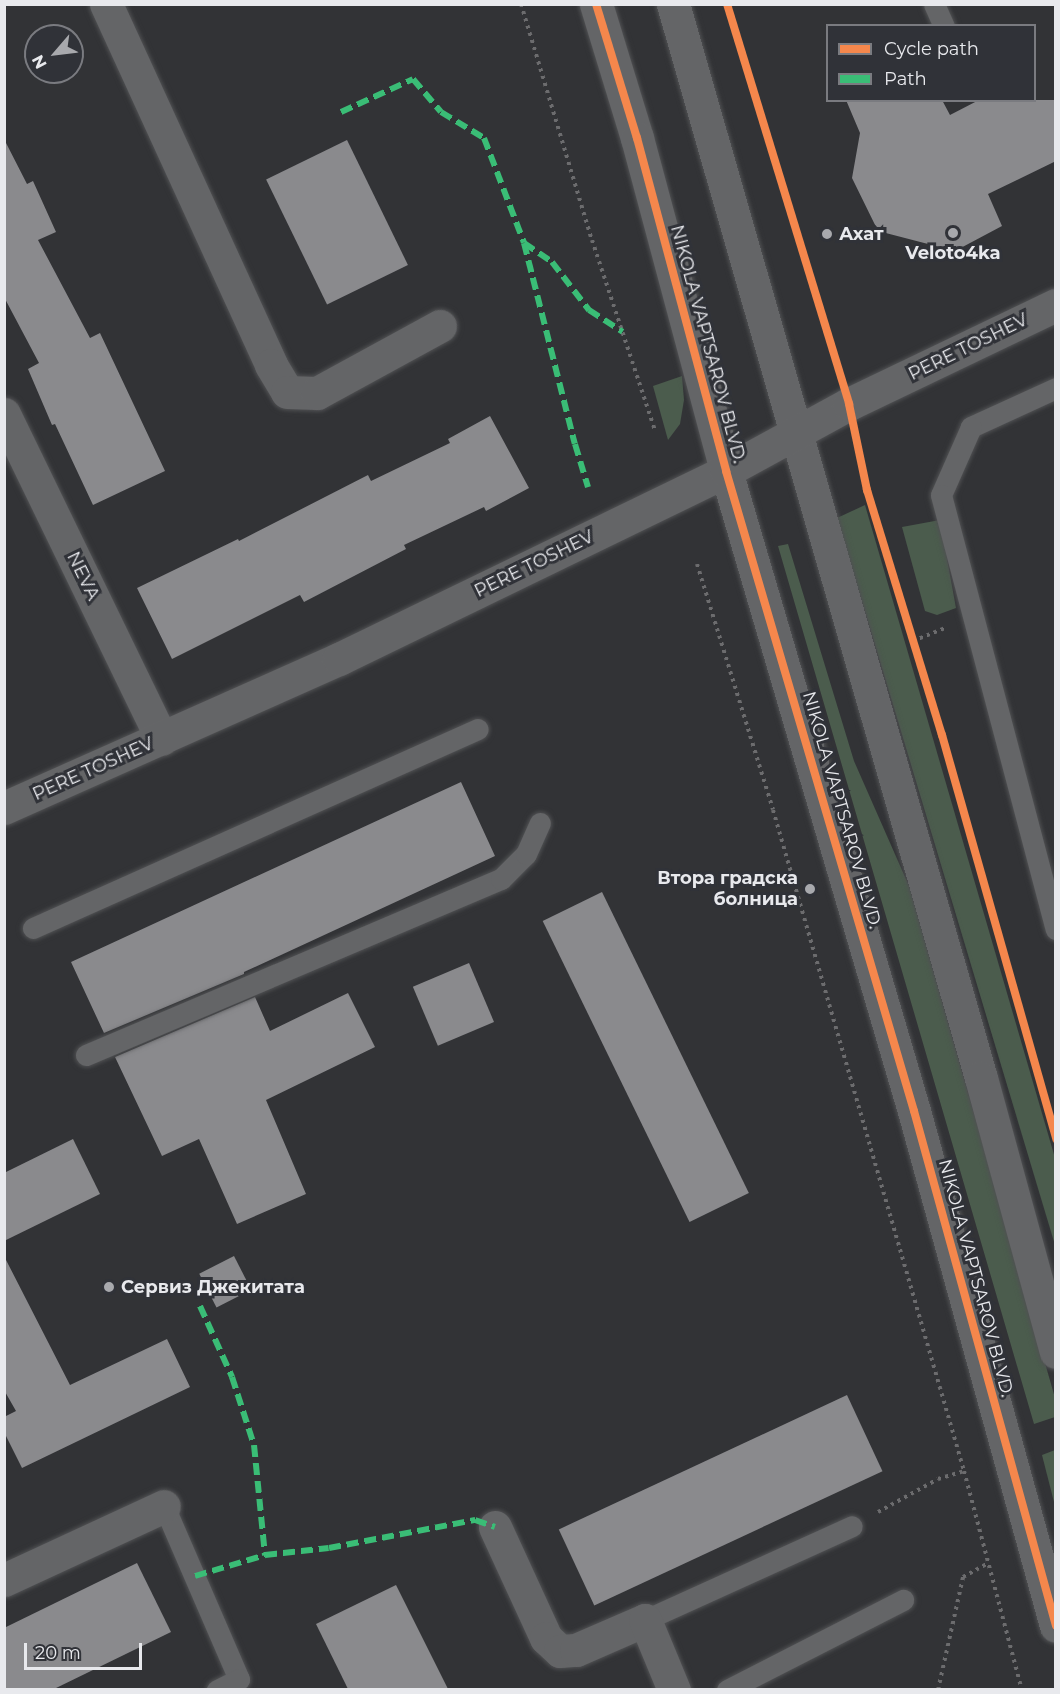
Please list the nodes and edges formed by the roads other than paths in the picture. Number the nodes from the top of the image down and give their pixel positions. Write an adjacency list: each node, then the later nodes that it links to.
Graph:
1 (596, 4): 11 (street, NIKOLA VAPTSAROV BLVD.)
2 (674, 4): 10 (street)
3 (934, 4): 5 (lane)
4 (113, 7): 7 (street)
5 (943, 24)
6 (1056, 305): 10 (street, PERE TOSHEV)
7 (440, 326)
8 (1056, 388): 17 (lane)
9 (4, 414): 13 (street, NEVA)
10 (796, 431): 11 (street, PERE TOSHEV); 19 (street)
11 (726, 471): 13 (street, PERE TOSHEV); 26 (street, NIKOLA VAPTSAROV BLVD.)
12 (478, 729): 16 (lane)
13 (162, 739): 14 (street, PERE TOSHEV)
14 (4, 808)
15 (540, 823): 18 (lane)
16 (33, 928)
17 (1056, 929)
18 (86, 1055)
19 (1056, 1352)
20 (164, 1506): 23 (street); 27 (lane)
21 (852, 1526): 25 (lane)
22 (495, 1527): 25 (street)
23 (4, 1580)
24 (903, 1600): 30 (lane)
25 (645, 1620): 29 (street)
26 (1056, 1626)
27 (241, 1684): 28 (lane)
28 (217, 1689)
29 (674, 1689)
30 (727, 1689)

